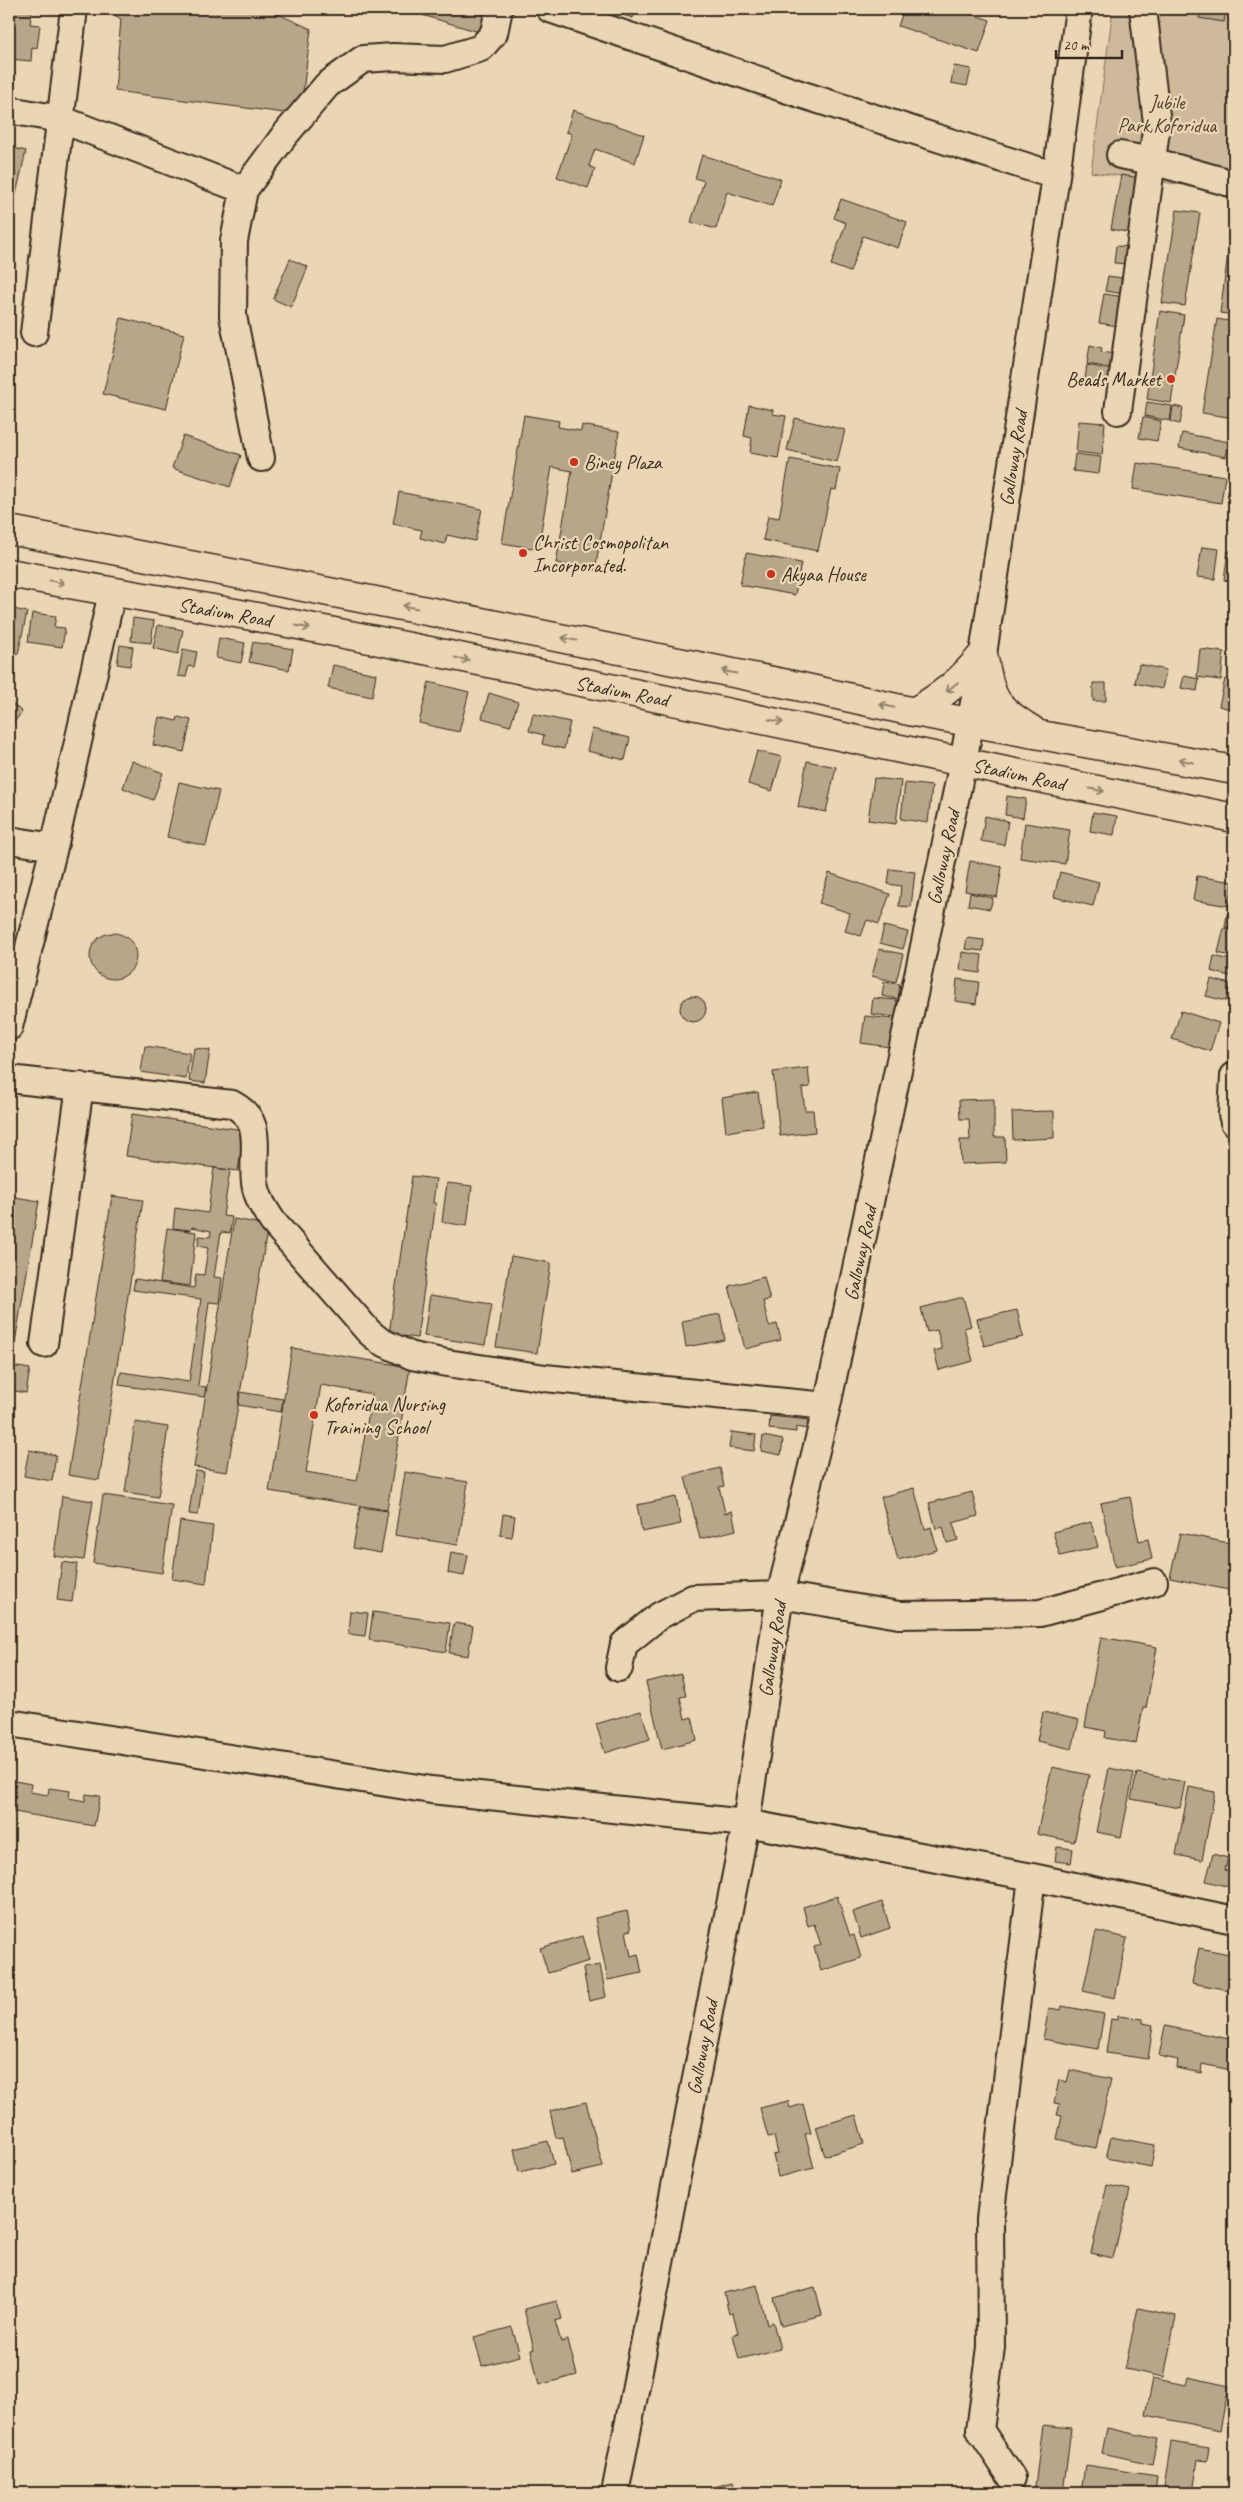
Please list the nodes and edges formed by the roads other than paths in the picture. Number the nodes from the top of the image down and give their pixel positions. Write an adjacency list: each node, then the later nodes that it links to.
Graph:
1 (74, 9): 7 (street)
2 (499, 9): 12 (street)
3 (550, 9): 10 (street)
4 (1079, 9): 10 (street, Galloway Road)
5 (1143, 9): 9 (street)
6 (9, 110): 7 (street)
7 (60, 119): 12 (street); 13 (street)
8 (1120, 155): 9 (street)
9 (1152, 161): 11 (street); 14 (street)
10 (1056, 176): 19 (street, Galloway Road)
11 (1234, 184)
12 (244, 190): 15 (street)
13 (34, 333)
14 (1118, 411)
15 (261, 458)
16 (9, 530): 20 (main road, Stadium Road, one-way to 16)
17 (9, 573): 18 (main road, Stadium Road, one-way to 18)
18 (112, 593): 23 (main road, Stadium Road, one-way to 23); 27 (street)
19 (983, 654): 20 (main road, one-way to 20); 21 (street, Galloway Road); 22 (main road)
20 (914, 712): 21 (main road, Stadium Road)
21 (970, 722): 22 (main road, Stadium Road); 23 (street, Galloway Road)
22 (1040, 736): 24 (main road, Stadium Road, one-way to 22)
23 (963, 762): 25 (main road, Stadium Road, one-way to 25); 34 (street, Galloway Road)
24 (1234, 770)
25 (1234, 818)
26 (9, 840): 27 (street)
27 (54, 847): 28 (street)
28 (9, 1027)
29 (1234, 1076): 32 (street)
30 (9, 1079): 31 (street)
31 (80, 1086): 33 (street); 34 (street)
32 (1234, 1122)
33 (44, 1344)
34 (828, 1406): 36 (street, Galloway Road)
35 (1154, 1582): 36 (street)
36 (780, 1595): 37 (street); 39 (street, Galloway Road)
37 (619, 1668)
38 (9, 1723): 39 (street)
39 (746, 1823): 40 (street); 43 (street, Galloway Road)
40 (1032, 1877): 41 (street); 42 (street)
41 (1234, 1920)
42 (1012, 2478)
43 (615, 2493)

